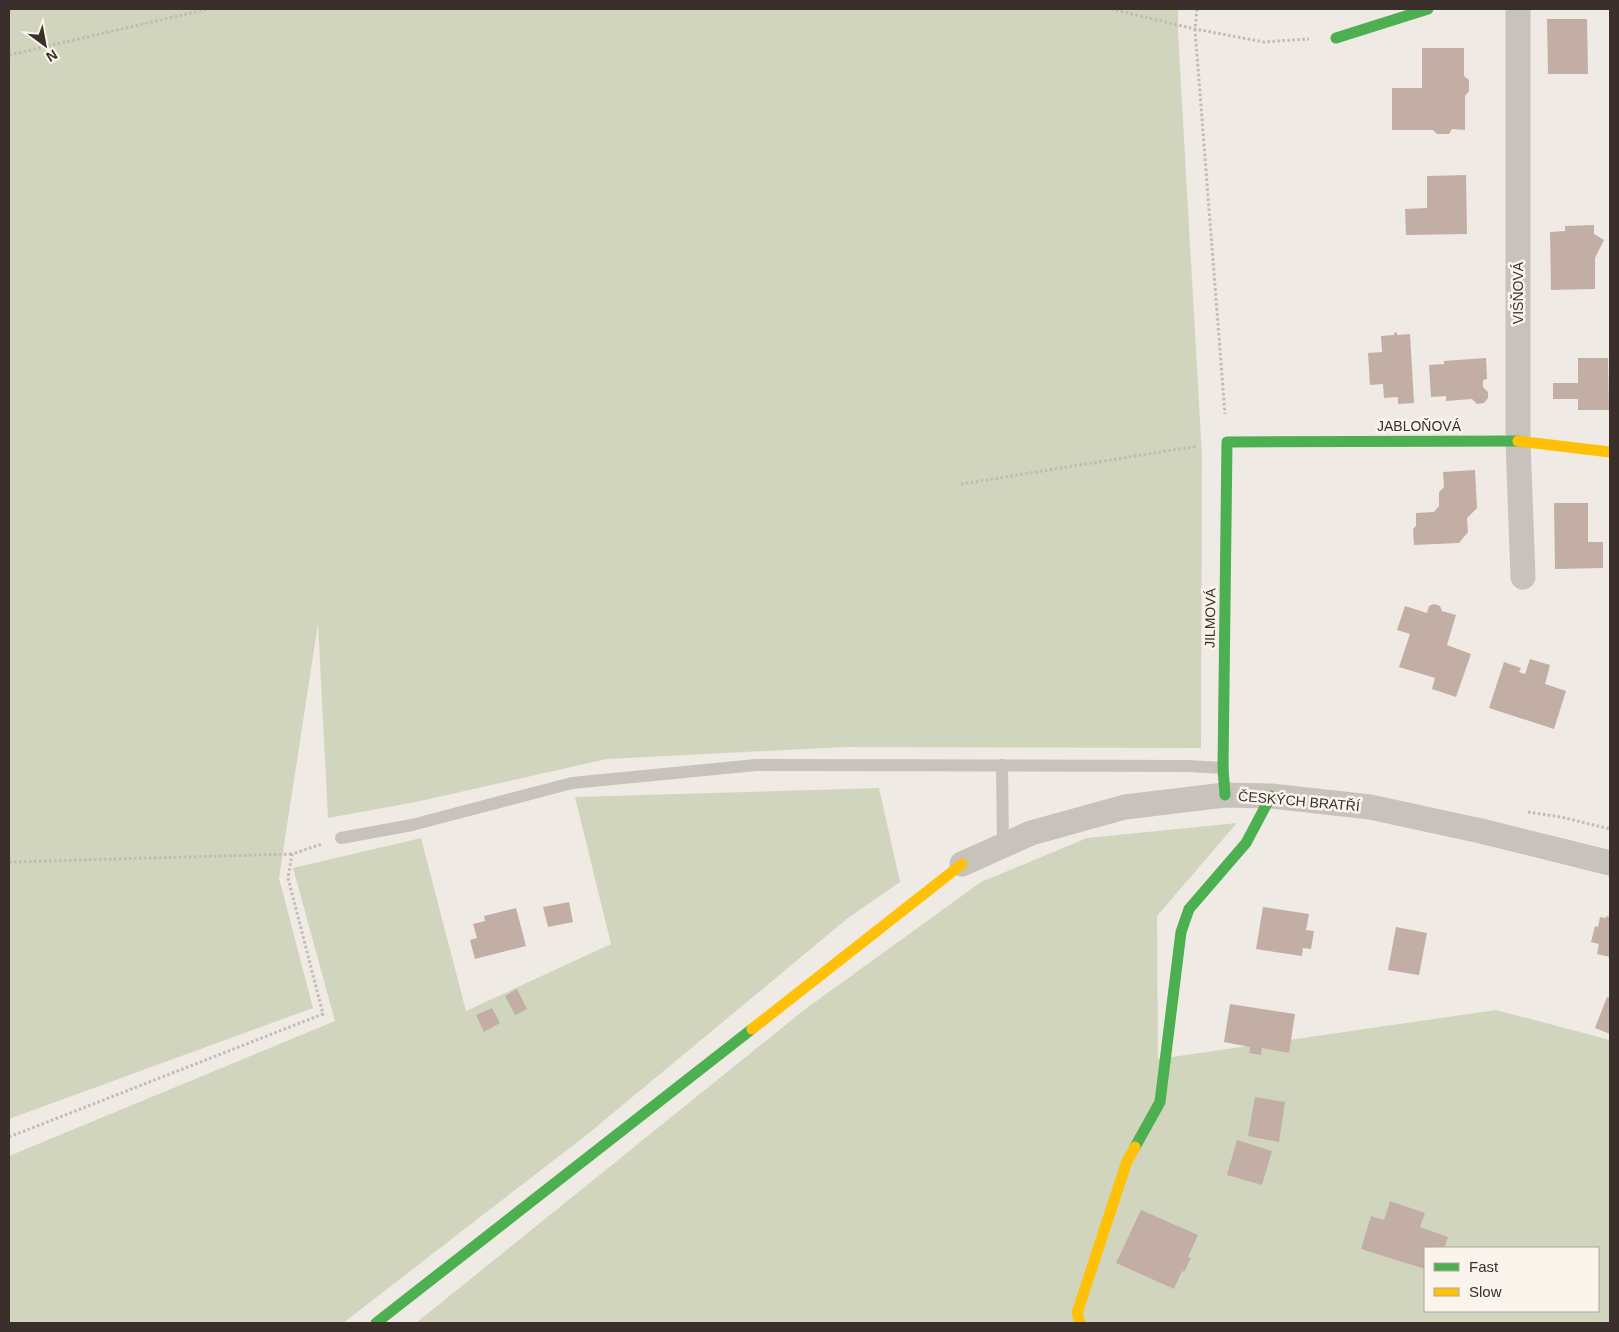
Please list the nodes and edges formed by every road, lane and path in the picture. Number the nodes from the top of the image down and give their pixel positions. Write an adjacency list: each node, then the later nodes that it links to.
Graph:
1 (208, 9): 8 (path)
2 (1111, 9): 6 (path)
3 (1197, 9): 6 (path)
4 (1428, 9): 7 (street)
5 (1518, 9): 9 (street, VIŠŇOVÁ)
6 (1195, 30): 7 (path); 10 (path)
7 (1336, 38)
8 (9, 55)
9 (1518, 441): 10 (street, JABLOŇOVÁ); 11 (street, JABLOŇOVÁ); 13 (street, VIŠŇOVÁ)
10 (1227, 442): 12 (path); 15 (street, JILMOVÁ)
11 (1610, 452)
12 (961, 484)
13 (1523, 577)
14 (1002, 765): 15 (lane); 18 (lane); 19 (lane)
15 (1223, 768): 16 (street, JILMOVÁ)
16 (1225, 795): 17 (street, ČESKÝCH BRATŘÍ); 19 (street, ČESKÝCH BRATŘÍ)
17 (1271, 796): 22 (street, ČESKÝCH BRATŘÍ); 26 (street)
18 (341, 838): 20 (path)
19 (1003, 846): 23 (street, ČESKÝCH BRATŘÍ)
20 (292, 854): 21 (path); 24 (path)
21 (9, 862)
22 (1610, 863)
23 (962, 864): 25 (street)
24 (9, 1137)
25 (376, 1323)
26 (1080, 1323)

